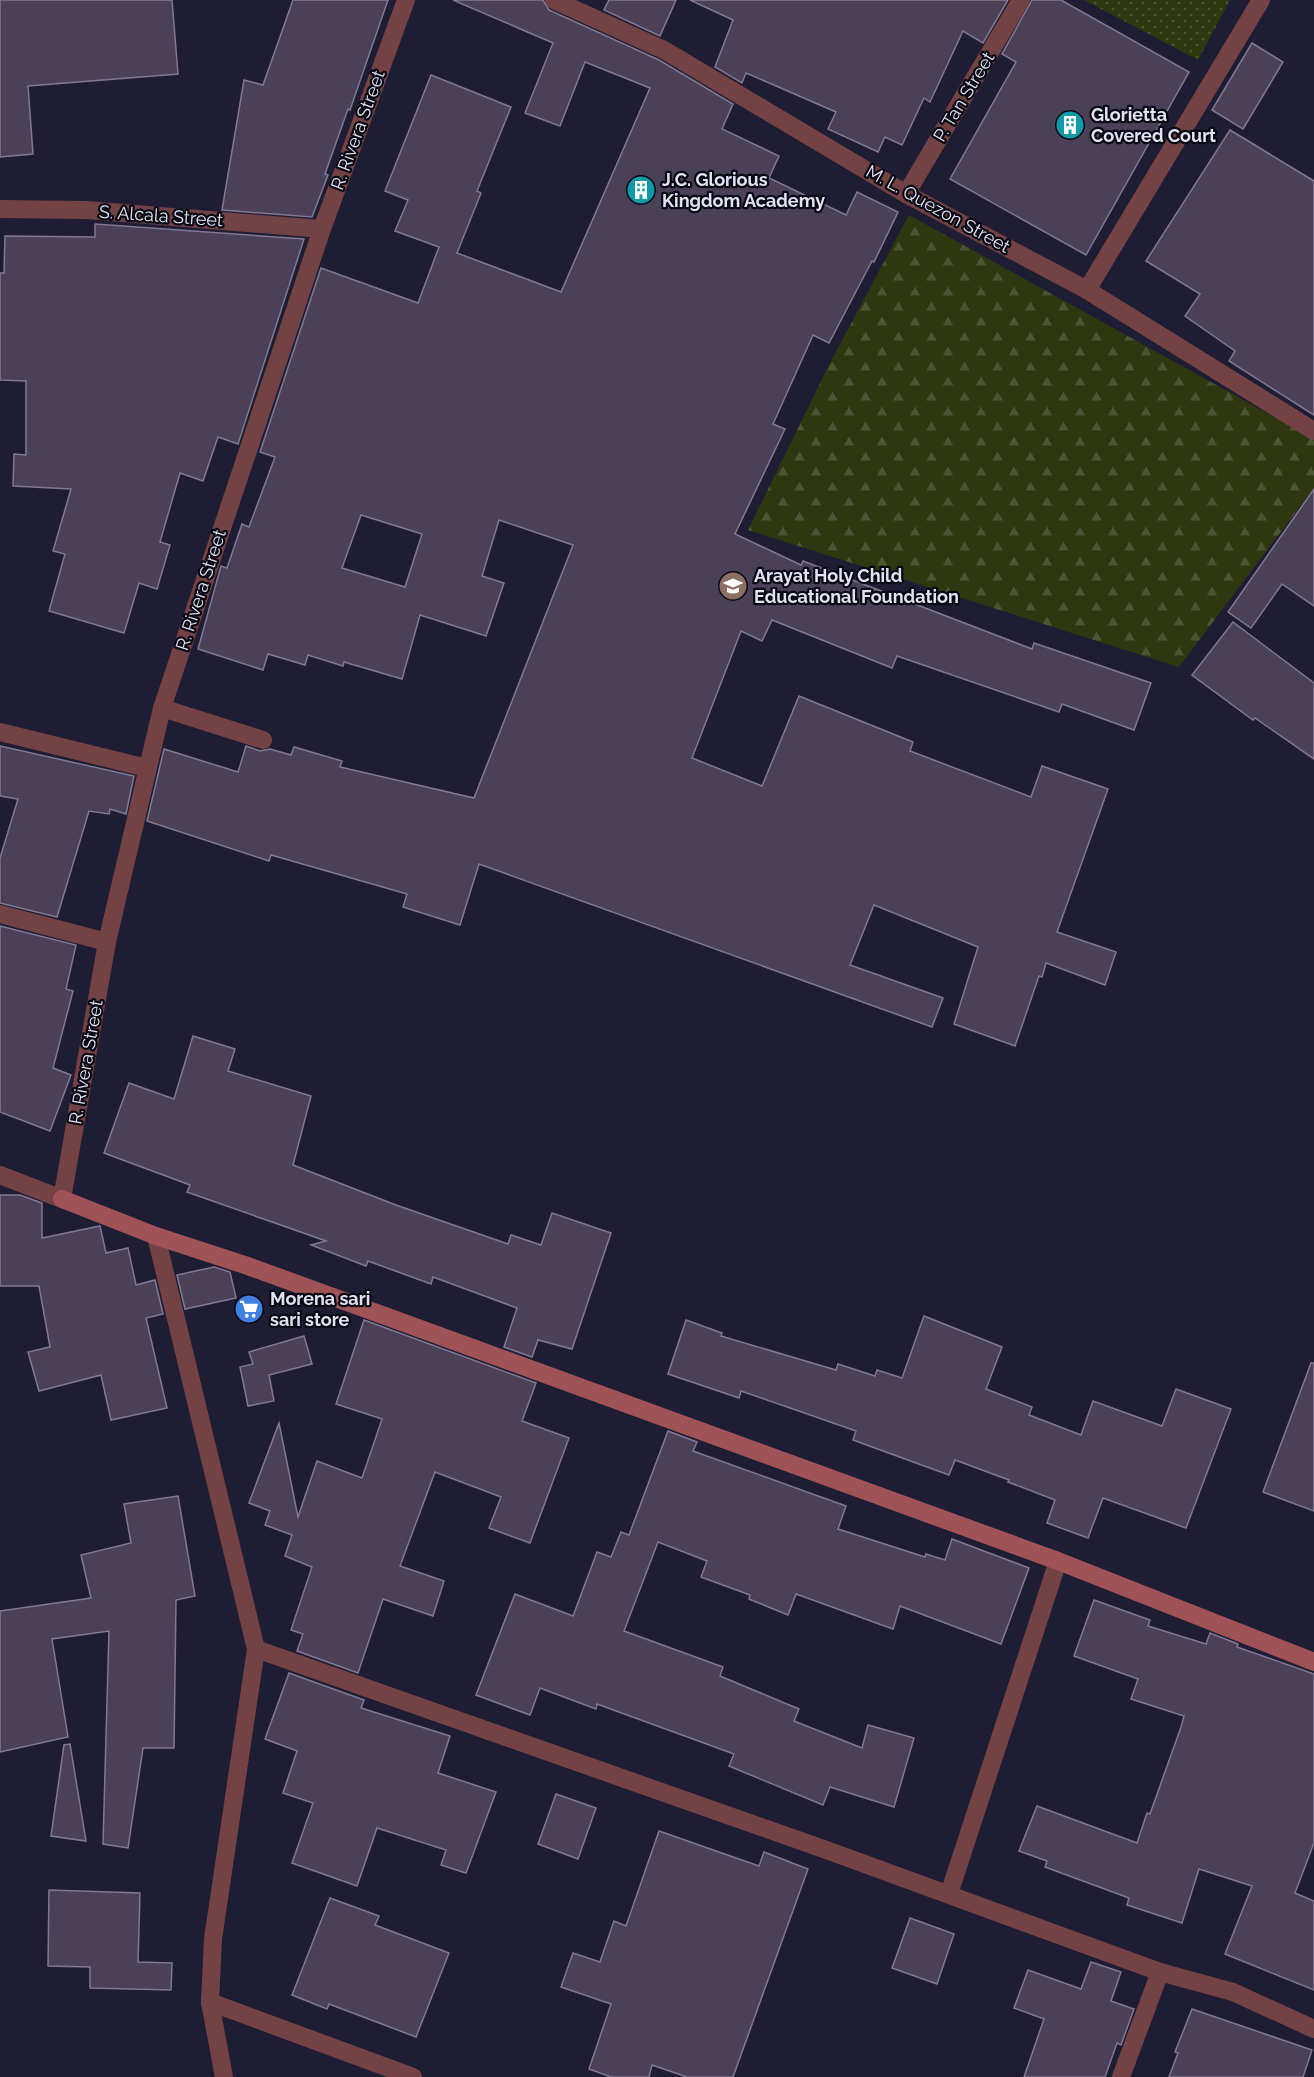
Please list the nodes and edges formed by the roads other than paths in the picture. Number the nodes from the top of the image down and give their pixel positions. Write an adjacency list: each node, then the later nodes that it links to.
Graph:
1 (406, 0): 7 (street, R. Rivera Street)
2 (554, 0): 5 (street, M. L. Quezon Street)
3 (1021, 0): 5 (street, P. Tan Street)
4 (1261, 0): 8 (street)
5 (906, 194): 8 (street, M. L. Quezon Street)
6 (0, 209): 7 (street, S. Alcala Street)
7 (322, 230): 10 (street, R. Rivera Street)
8 (1087, 290): 9 (street, M. L. Quezon Street)
9 (1314, 431)
10 (162, 708): 12 (street); 13 (street, R. Rivera Street)
11 (0, 732): 13 (street)
12 (263, 740)
13 (147, 768): 15 (street, R. Rivera Street)
14 (0, 914): 15 (street)
15 (107, 942): 17 (street, R. Rivera Street)
16 (0, 1175): 17 (street)
17 (62, 1198): 18 (street)
18 (156, 1236): 19 (street); 20 (street)
19 (1058, 1561): 21 (street); 22 (street)
20 (256, 1649): 22 (street); 24 (street)
21 (1314, 1662)
22 (949, 1894): 23 (street)
23 (1160, 1972): 25 (street); 28 (street)
24 (210, 2002): 26 (street); 27 (street)
25 (1314, 2029)
26 (224, 2077)
27 (414, 2077)
28 (1121, 2077)

